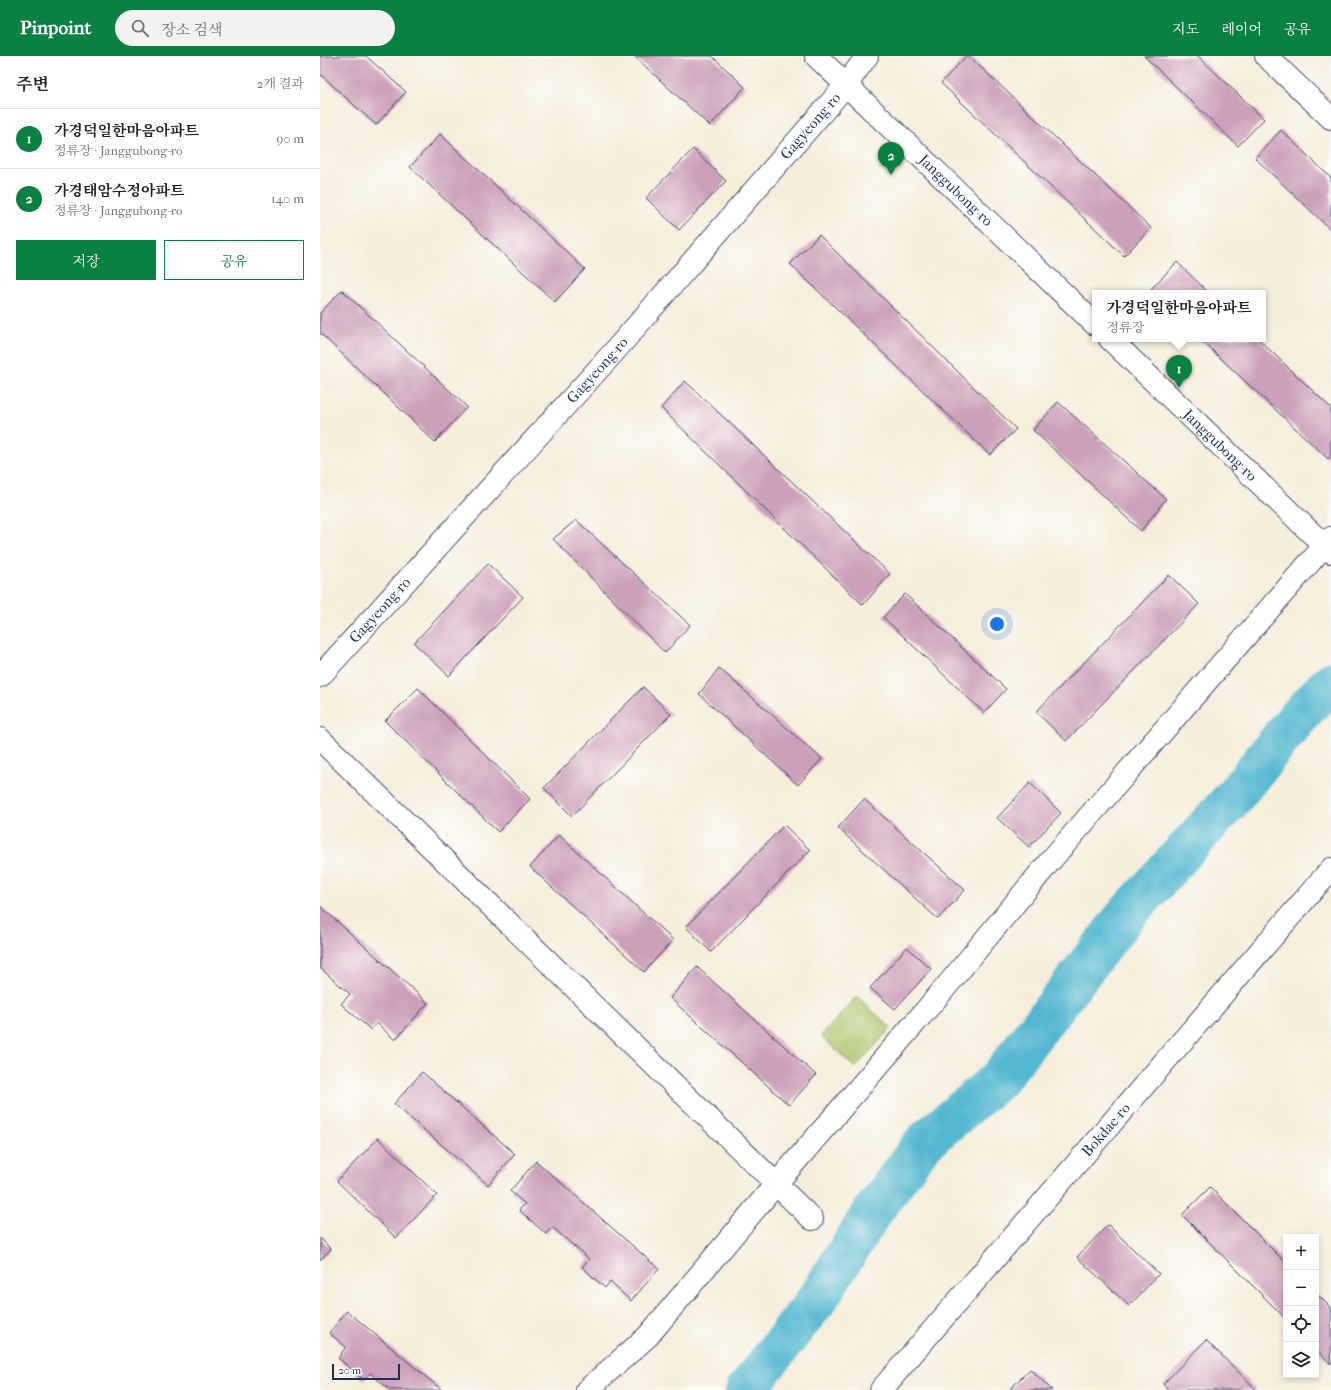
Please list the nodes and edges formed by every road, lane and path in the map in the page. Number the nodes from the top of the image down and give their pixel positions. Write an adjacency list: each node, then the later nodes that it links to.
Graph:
1 (816, 56): 4 (street, Janggubong-ro)
2 (867, 56): 4 (street, Gagyeong-ro)
3 (1266, 56): 5 (street)
4 (846, 85): 6 (street, Janggubong-ro); 9 (street, Gagyeong-ro)
5 (1331, 118)
6 (1092, 321)
7 (1113, 342): 8 (street, Janggubong-ro)
8 (1329, 546): 12 (street)
9 (320, 676)
10 (320, 739): 12 (street)
11 (1331, 870): 15 (street, Bokdae-ro)
12 (776, 1184): 13 (street); 14 (street)
13 (812, 1219)
14 (587, 1390)
15 (881, 1390)

